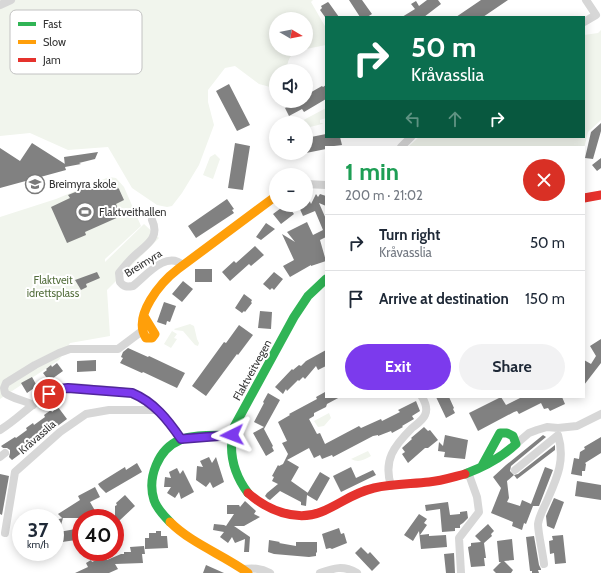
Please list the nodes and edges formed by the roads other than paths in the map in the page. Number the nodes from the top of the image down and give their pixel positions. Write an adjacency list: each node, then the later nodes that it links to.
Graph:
1 (11, 0): 3 (street)
2 (586, 0): 4 (street)
3 (0, 5)
4 (585, 21)
5 (411, 138): 6 (street)
6 (402, 146)
7 (313, 184): 8 (street)
8 (325, 185)
9 (601, 195): 10 (main road)
10 (585, 198)
11 (269, 201): 13 (main road)
12 (152, 220): 13 (street, Breimyra)
13 (183, 265): 15 (main road)
14 (325, 280): 23 (main road, Flaktveitvegen)
15 (144, 316): 16 (main road); 16 (main road)
16 (142, 331): 18 (street)
17 (423, 398): 29 (street)
18 (33, 405): 19 (street); 21 (street)
19 (158, 410): 24 (street); 30 (street, Kråvasslia)
20 (601, 414): 22 (street, Flaktveitvegen)
21 (0, 430)
22 (558, 432): 25 (street, Flaktveitvegen); 27 (street); 31 (street)
23 (232, 435): 24 (main road); 29 (main road, Flaktveitvegen)
24 (181, 439): 32 (main road)
25 (516, 444): 26 (main road, Flaktveitvegen); 26 (main road)
26 (482, 466): 28 (main road, Flaktveitvegen)
27 (515, 470)
28 (468, 472): 29 (main road, Flaktveitvegen); 36 (street)
29 (391, 486)
30 (5, 533)
31 (544, 564)
32 (245, 571): 33 (street)
33 (270, 573)
34 (320, 573): 35 (street)
35 (357, 573)
36 (461, 573)

